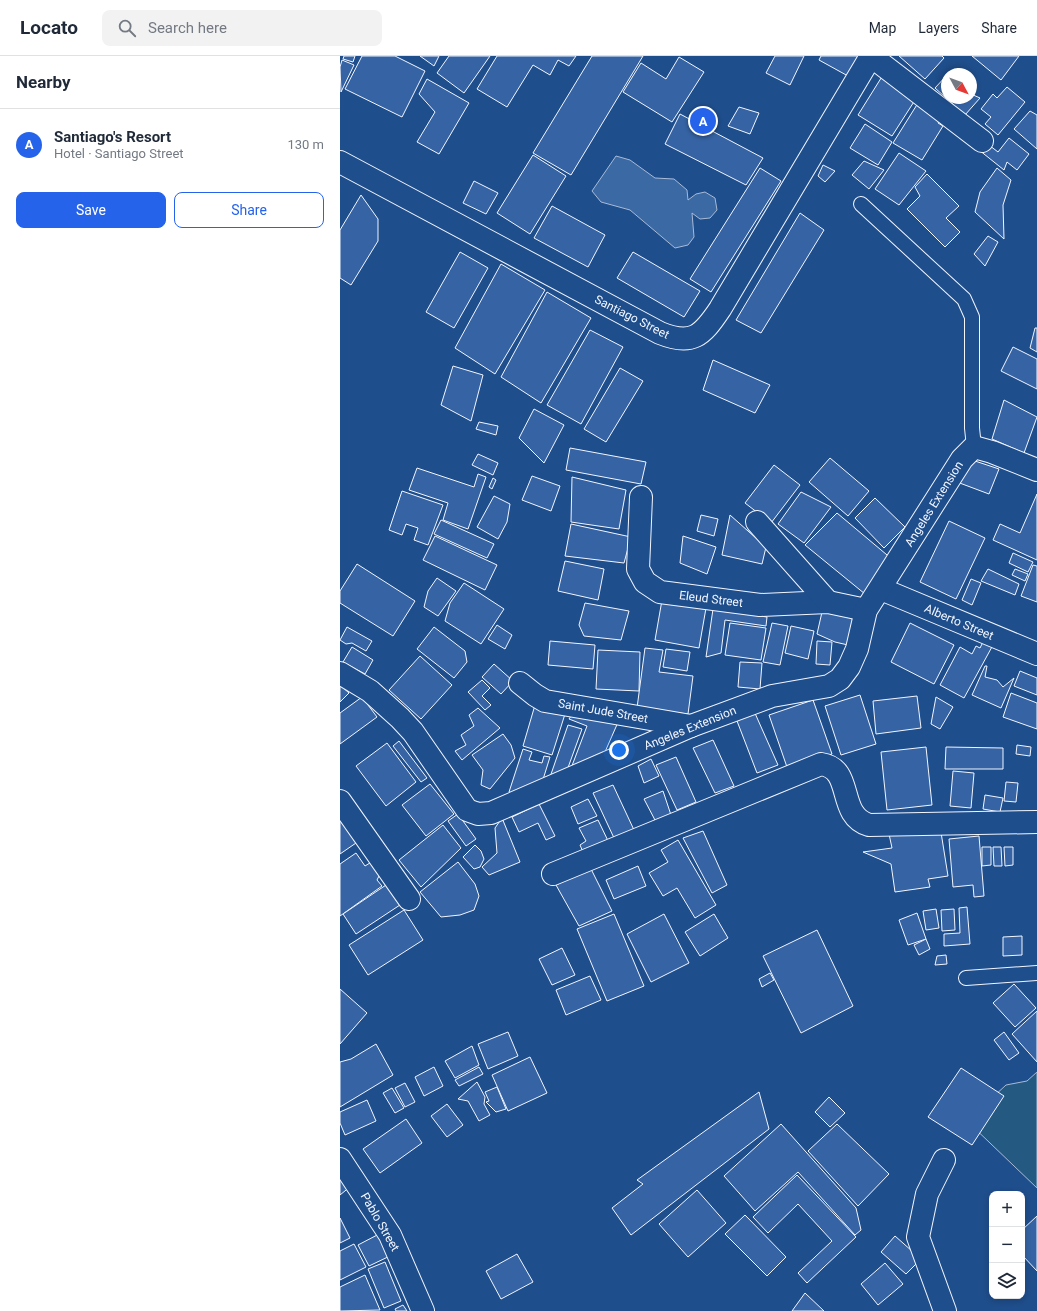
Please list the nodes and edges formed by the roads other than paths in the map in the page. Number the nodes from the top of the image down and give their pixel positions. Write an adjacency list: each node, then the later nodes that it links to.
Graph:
1 (871, 56): 2 (street); 3 (street, Santiago Street)
2 (982, 141)
3 (340, 162)
4 (861, 204): 5 (lane)
5 (974, 447): 6 (street); 9 (street, Angeles Extension)
6 (1037, 470)
7 (641, 497): 10 (street, Eleud Street)
8 (757, 522): 10 (street)
9 (881, 589): 11 (street, Angeles Extension); 12 (street, Alberto Street)
10 (828, 602): 11 (street, Eleud Street)
11 (866, 610): 15 (street, Angeles Extension)
12 (1037, 654)
13 (340, 673): 15 (street, Angeles Extension)
14 (520, 683): 15 (street, Saint Jude Street)
15 (691, 726)
16 (340, 801): 19 (street)
17 (1037, 822): 18 (street)
18 (552, 874)
19 (409, 899)
20 (1037, 973): 21 (lane)
21 (966, 978)
22 (340, 1159): 24 (street, Pablo Street)
23 (944, 1160): 25 (street)
24 (424, 1311)
25 (946, 1311)

